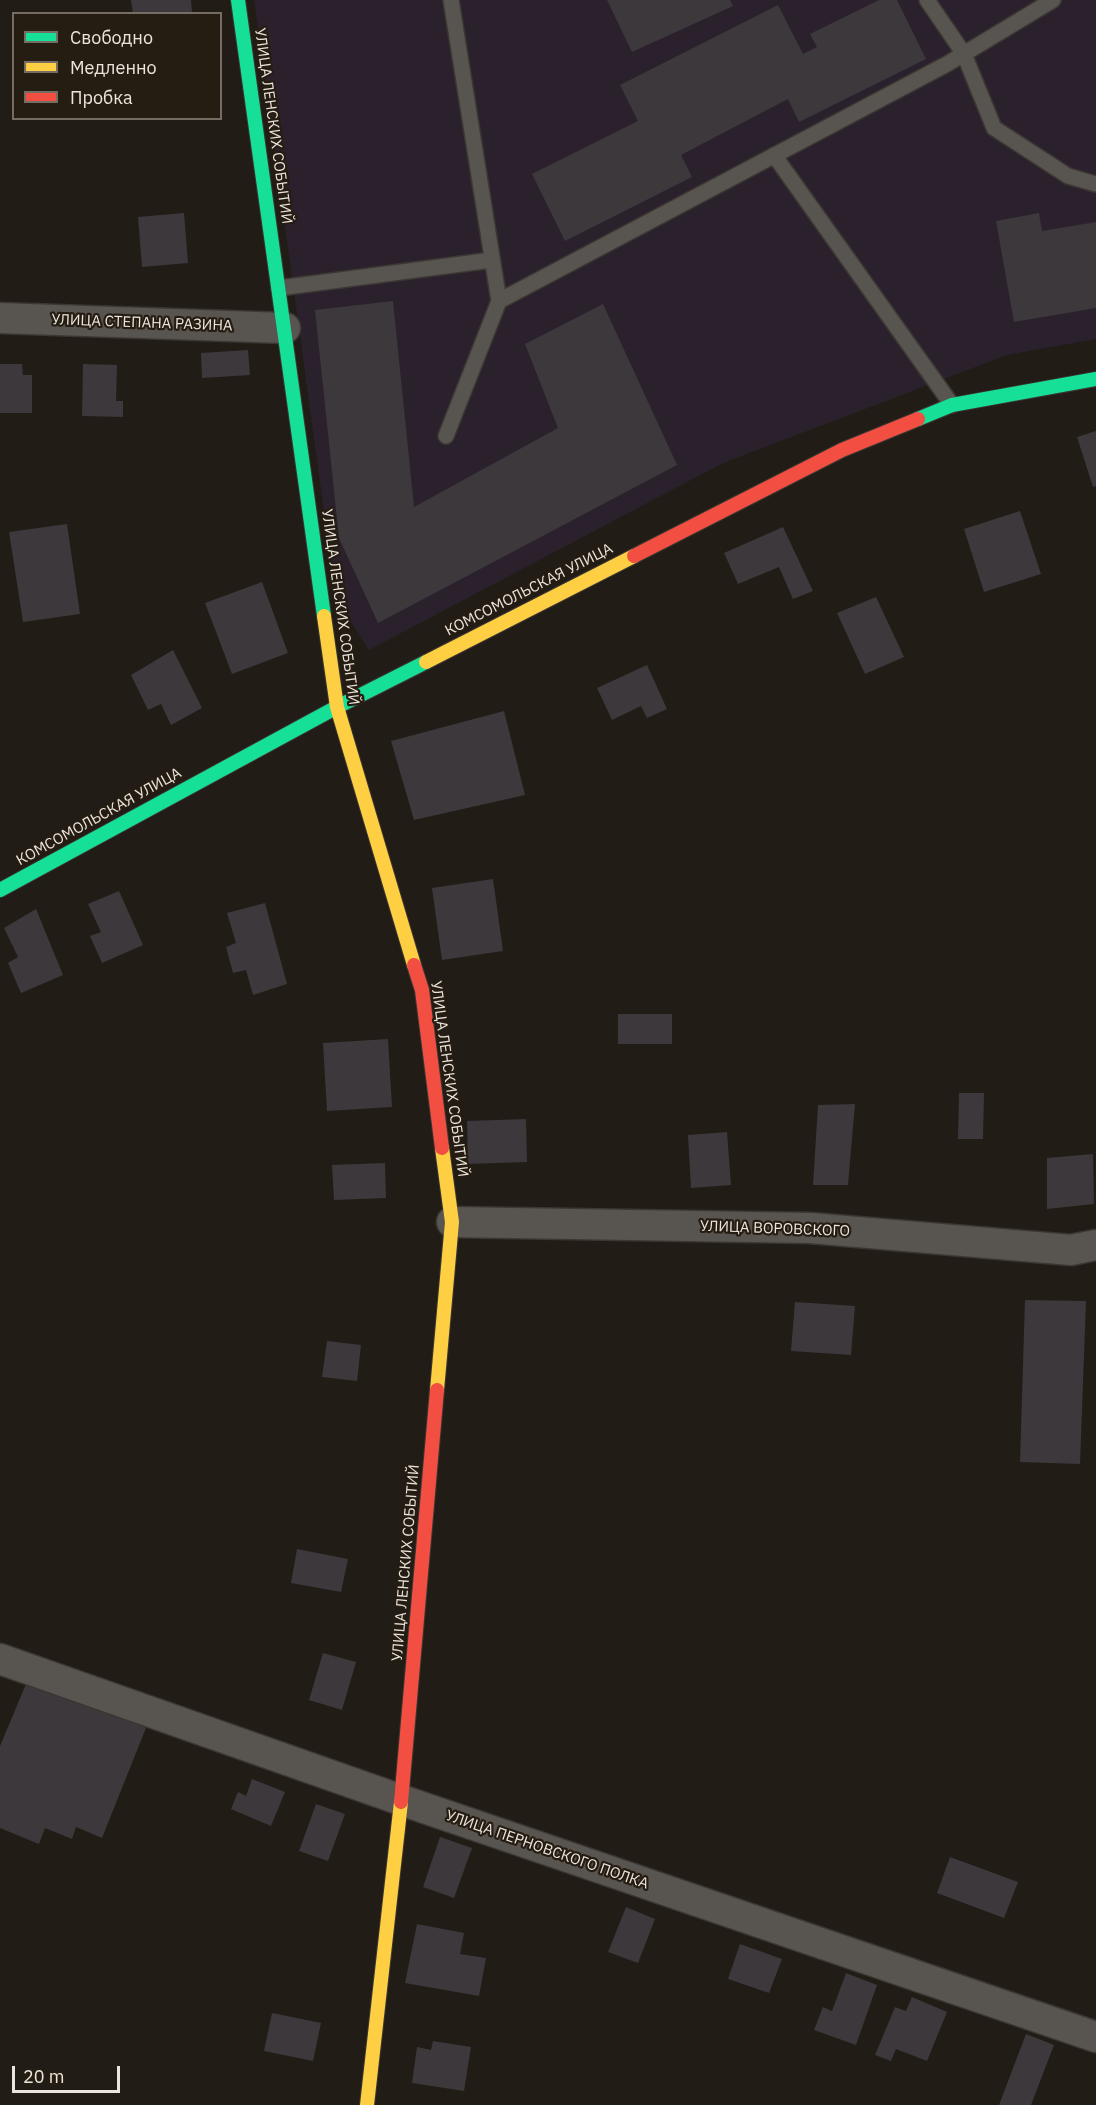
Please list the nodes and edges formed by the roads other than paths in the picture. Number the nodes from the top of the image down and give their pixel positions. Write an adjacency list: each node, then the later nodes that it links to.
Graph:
1 (238, 0): 9 (street, УЛИЦА ЛЕНСКИХ СОБЫТИЙ)
2 (451, 0): 8 (lane)
3 (927, 0): 5 (lane)
4 (1053, 0): 5 (lane)
5 (964, 54): 6 (lane); 7 (lane)
6 (774, 155): 10 (lane); 14 (lane)
7 (1096, 184)
8 (492, 260): 9 (lane); 10 (lane)
9 (279, 288): 12 (street, УЛИЦА ЛЕНСКИХ СОБЫТИЙ)
10 (499, 301): 15 (lane)
11 (0, 318): 12 (street, УЛИЦА СТЕПАНА РАЗИНА)
12 (285, 328): 16 (street, УЛИЦА ЛЕНСКИХ СОБЫТИЙ)
13 (1096, 379): 14 (street, КОМСОМОЛЬСКАЯ УЛИЦА)
14 (952, 405): 16 (street, КОМСОМОЛЬСКАЯ УЛИЦА)
15 (446, 436)
16 (337, 706): 17 (street, КОМСОМОЛЬСКАЯ УЛИЦА); 18 (street, УЛИЦА ЛЕНСКИХ СОБЫТИЙ)
17 (0, 890)
18 (452, 1222): 19 (street, УЛИЦА ВОРОВСКОГО); 21 (street, УЛИЦА ЛЕНСКИХ СОБЫТИЙ)
19 (1096, 1245)
20 (0, 1659): 21 (street, УЛИЦА ПЕРНОВСКОГО ПОЛКА)
21 (401, 1800): 22 (street, УЛИЦА ПЕРНОВСКОГО ПОЛКА); 23 (street, УЛИЦА ЛЕНСКИХ СОБЫТИЙ)
22 (1096, 2037)
23 (368, 2105)

